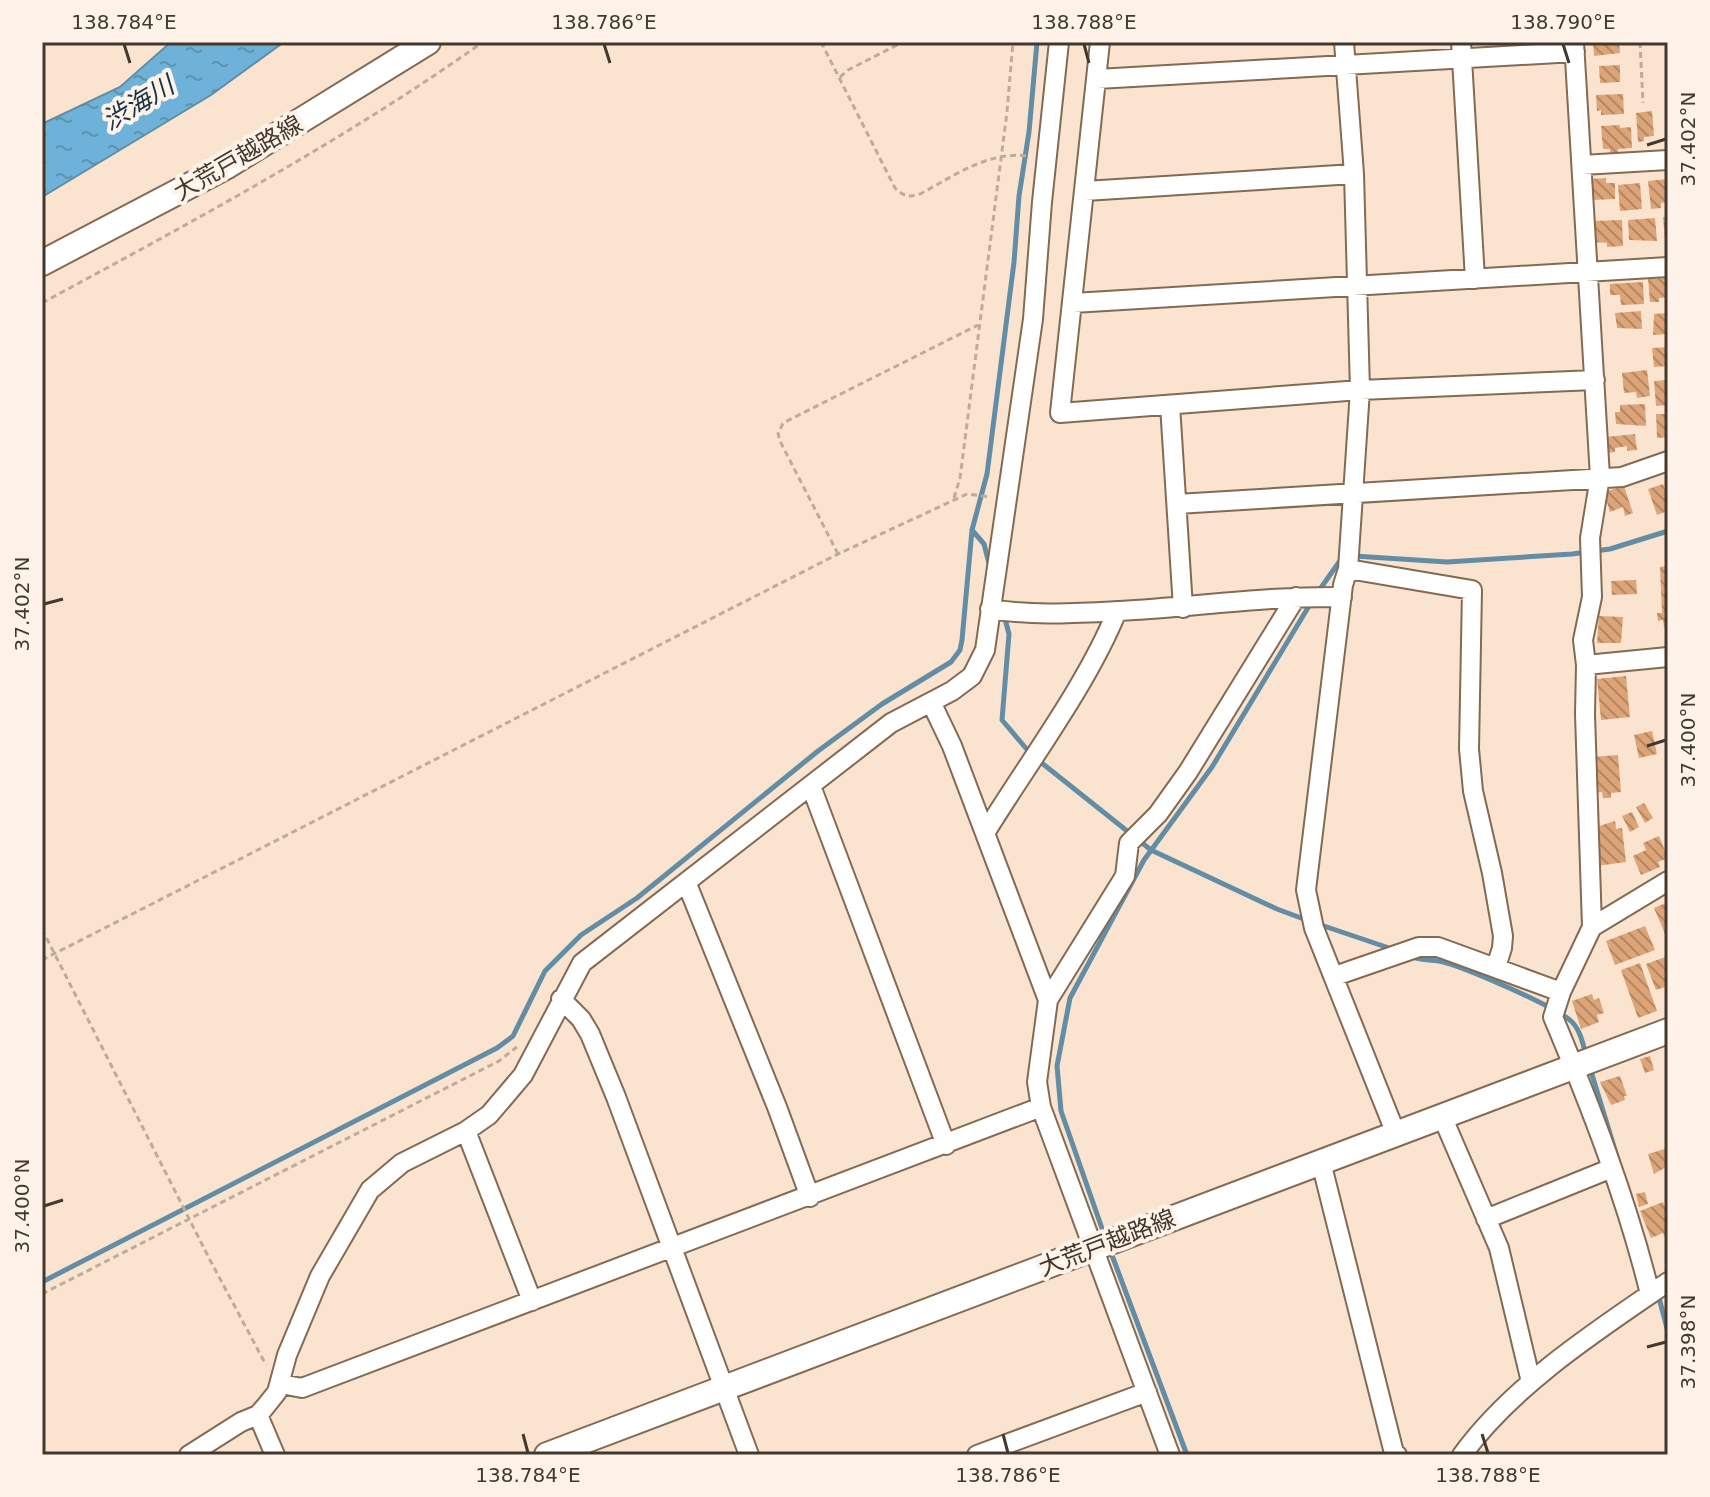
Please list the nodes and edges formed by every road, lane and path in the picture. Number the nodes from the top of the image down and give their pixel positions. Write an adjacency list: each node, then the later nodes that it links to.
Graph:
1 (428, 42): 22 (main road, 大荒戸越路線)
2 (483, 42): 27 (path)
3 (821, 42): 13 (path)
4 (903, 42): 13 (path)
5 (1013, 42): 16 (path)
6 (1059, 42): 18 (street)
7 (1100, 42): 14 (street)
8 (1344, 42): 12 (street)
9 (1640, 42): 15 (path)
10 (1575, 47): 11 (street); 19 (street)
11 (1462, 50): 12 (street); 25 (street)
12 (1346, 66): 14 (street); 20 (street)
13 (839, 77): 16 (path)
14 (1097, 79): 21 (street)
15 (1643, 103)
16 (1002, 155): 18 (path); 29 (path)
17 (1668, 160): 19 (street)
18 (1048, 163): 37 (street)
19 (1582, 165): 24 (street)
20 (1354, 174): 21 (street); 26 (street)
21 (1085, 191): 28 (street)
22 (42, 263)
23 (1668, 267): 24 (street)
24 (1588, 272): 25 (street); 30 (street)
25 (1475, 279): 26 (street)
26 (1359, 285): 28 (street); 31 (street)
27 (42, 303)
28 (1073, 303): 32 (street)
29 (980, 324): 36 (path); 39 (path)
30 (1595, 380): 31 (street); 34 (street)
31 (1360, 390): 32 (street); 35 (street)
32 (1170, 405): 38 (street)
33 (1668, 461): 34 (street)
34 (1600, 477): 35 (street); 47 (street)
35 (1355, 494): 38 (street); 40 (street)
36 (954, 499): 37 (path); 39 (path)
37 (1006, 500): 44 (street)
38 (1177, 504): 43 (street)
39 (838, 554): 55 (path)
40 (1348, 569): 42 (street); 57 (street)
41 (1296, 597): 42 (street); 43 (street); 61 (street)
42 (1342, 597): 58 (street)
43 (1183, 608): 45 (street)
44 (990, 609): 45 (street); 48 (street)
45 (1117, 611): 50 (street)
46 (1668, 657): 47 (street)
47 (1586, 665): 53 (street)
48 (931, 702): 49 (street); 50 (street)
49 (811, 786): 52 (street); 69 (street)
50 (985, 833): 61 (street)
51 (1668, 881): 53 (street)
52 (687, 884): 60 (street); 72 (street)
53 (1592, 927): 59 (street)
54 (42, 929): 55 (path)
55 (55, 954): 56 (path); 74 (path)
56 (42, 960)
57 (1496, 967): 58 (street); 59 (street)
58 (1335, 976): 68 (street)
59 (1561, 992): 64 (street)
60 (561, 999): 67 (street); 75 (street)
61 (1048, 1000): 65 (street)
62 (1668, 1031): 64 (main road, 大荒戸越路線)
63 (522, 1043): 74 (path)
64 (1574, 1066): 66 (main road, 大荒戸越路線); 71 (street)
65 (1041, 1107): 69 (street); 76 (street)
66 (1442, 1116): 68 (main road, 大荒戸越路線); 73 (street)
67 (466, 1131): 80 (street); 82 (street)
68 (1396, 1134): 70 (main road, 大荒戸越路線)
69 (946, 1145): 72 (street)
70 (1321, 1162): 76 (main road, 大荒戸越路線); 86 (street)
71 (1612, 1168): 73 (street); 79 (street)
72 (810, 1197): 75 (street)
73 (1486, 1219): 81 (street)
74 (190, 1221): 78 (path); 82 (path)
75 (671, 1248): 80 (street); 83 (street)
76 (1094, 1249): 83 (main road, 大荒戸越路線); 84 (street)
77 (1668, 1282): 79 (street)
78 (42, 1294)
79 (1650, 1294): 81 (street)
80 (532, 1301): 82 (street)
81 (1531, 1382): 93 (street)
82 (281, 1384): 85 (street)
83 (724, 1388): 89 (main road, 大荒戸越路線); 90 (street)
84 (1147, 1392): 91 (street); 92 (street)
85 (258, 1415): 87 (street); 88 (street)
86 (1393, 1454)
87 (189, 1455)
88 (275, 1455)
89 (547, 1455)
90 (749, 1455)
91 (977, 1455)
92 (1170, 1455)
93 (1462, 1455)

